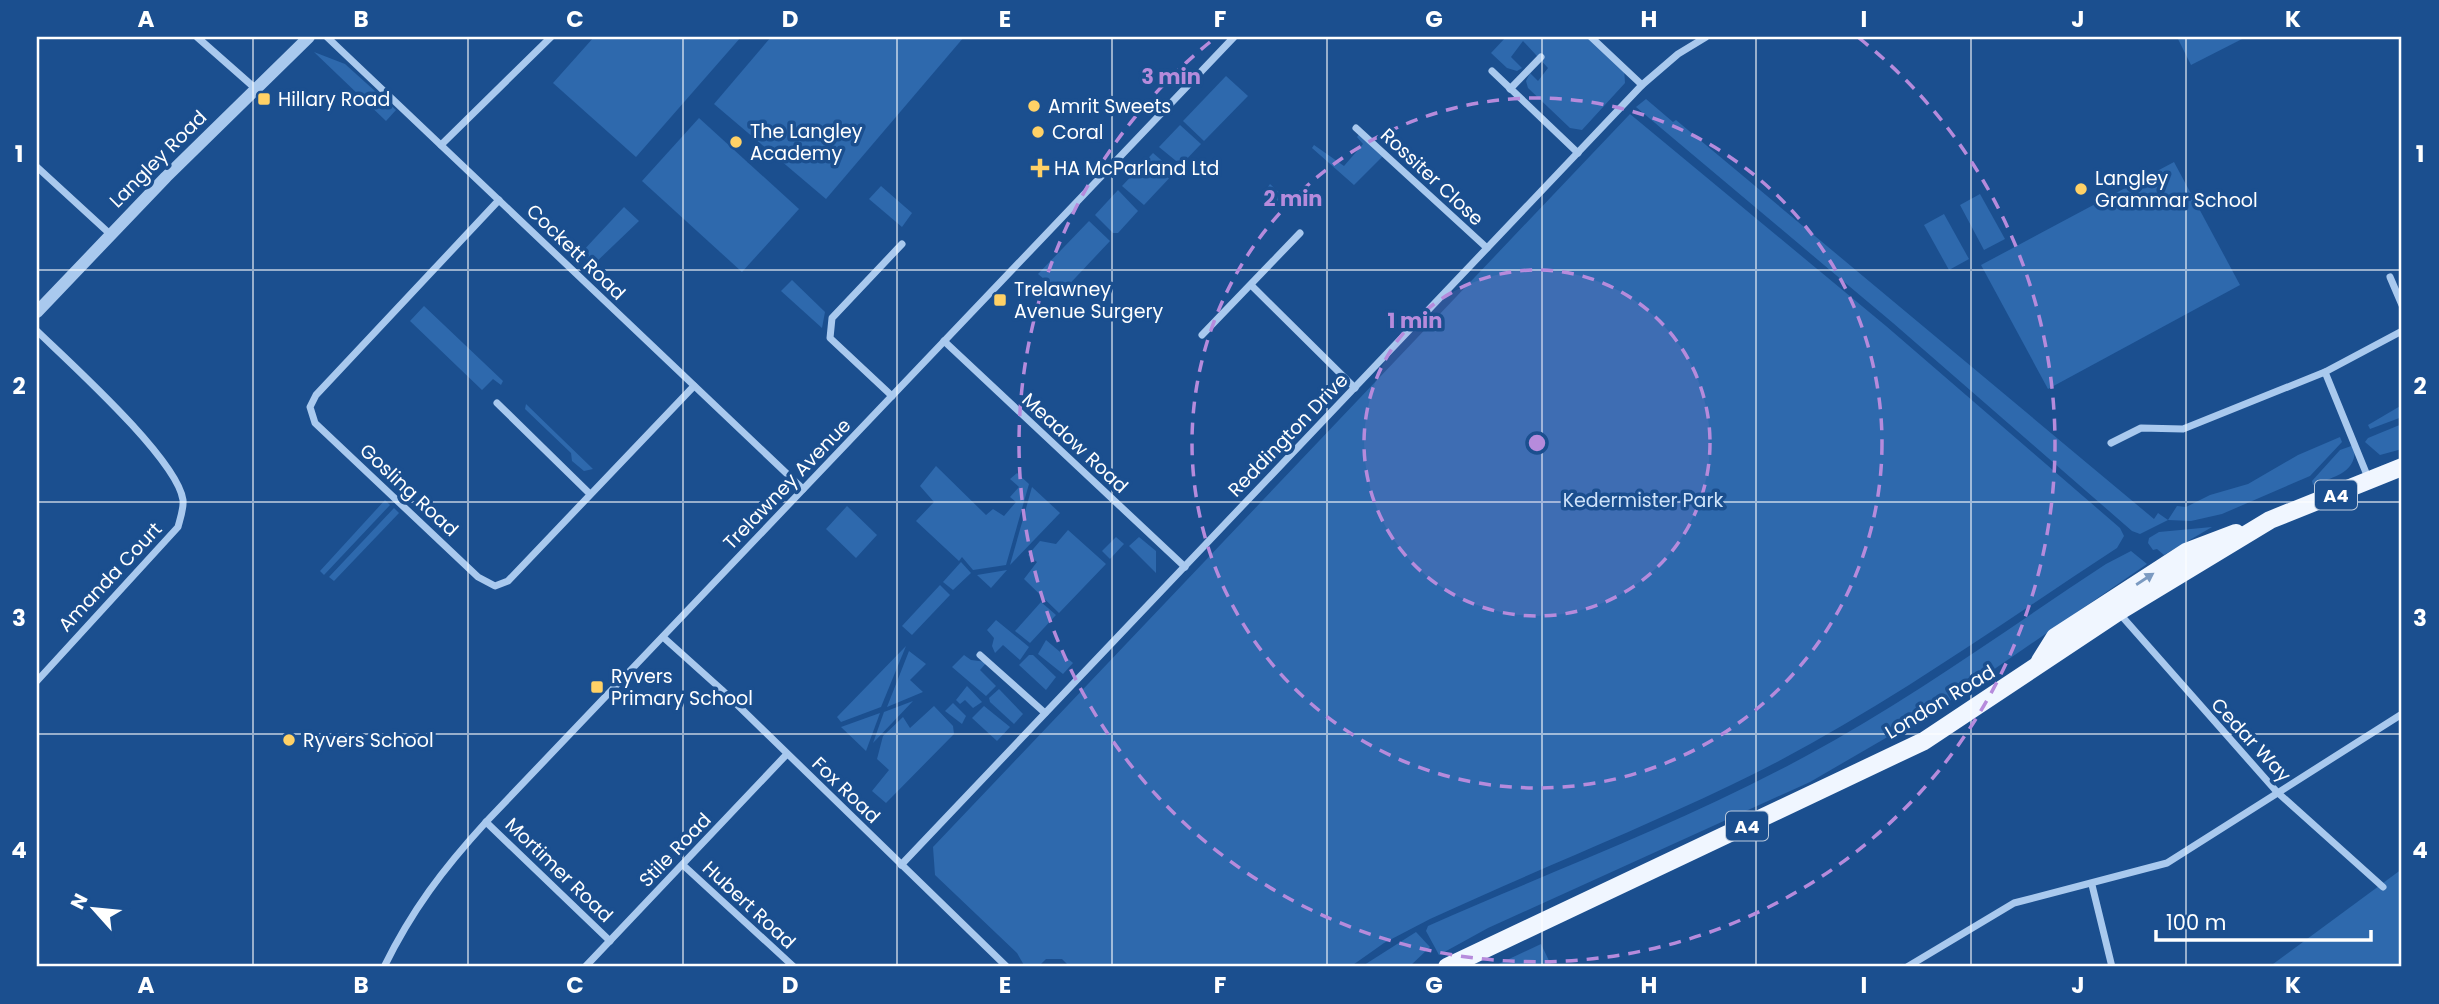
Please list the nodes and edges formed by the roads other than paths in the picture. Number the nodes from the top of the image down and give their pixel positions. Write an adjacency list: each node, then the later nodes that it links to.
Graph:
1 (197, 37): 11 (street)
2 (309, 37): 11 (street, Langley Road)
3 (327, 37): 14 (street, Cockett Road)
4 (551, 37): 14 (street)
5 (1234, 37): 29 (street, Trelawney Avenue)
6 (1591, 37): 10 (street)
7 (1706, 37): 10 (street, Reddington Drive)
8 (1541, 57): 12 (street)
9 (1492, 71): 12 (street)
10 (1642, 85): 15 (street, Reddington Drive)
11 (256, 89): 19 (street, Langley Road)
12 (1510, 89): 15 (street)
13 (1356, 128): 21 (street, Rossiter Close)
14 (441, 145): 17 (street, Cockett Road)
15 (1578, 153): 21 (street, Reddington Drive)
16 (37, 167): 19 (street)
17 (499, 200): 31 (street, Cockett Road); 39 (street, Gosling Road)
18 (1300, 233): 23 (street)
19 (110, 234): 25 (street, Langley Road)
20 (902, 244): 33 (street)
21 (1487, 248): 32 (street, Reddington Drive)
22 (2389, 277): 24 (street)
23 (1252, 286): 28 (street); 32 (street)
24 (2402, 305)
25 (37, 312)
26 (37, 331): 44 (street, Amanda Court)
27 (2402, 331): 30 (street)
28 (1202, 335)
29 (944, 341): 33 (street, Trelawney Avenue); 40 (street, Meadow Road)
30 (2326, 372): 35 (street); 37 (street)
31 (694, 386): 38 (street, Cockett Road); 39 (street, Gosling Road)
32 (1355, 388): 40 (street, Reddington Drive)
33 (892, 396): 38 (street, Trelawney Avenue)
34 (497, 403): 39 (street)
35 (2111, 443)
36 (2402, 467): 37 (main road, A4)
37 (2370, 482): 41 (main road, A4)
38 (803, 489): 42 (street, Trelawney Avenue)
39 (590, 494)
40 (1185, 566): 45 (street, Reddington Drive)
41 (2115, 606): 48 (street, Cedar Way); 59 (main road, London Road / A4)
42 (663, 637): 47 (street, Fox Road); 49 (street, Trelawney Avenue)
43 (980, 655): 45 (street)
44 (37, 681)
45 (1045, 713): 51 (street, Reddington Drive)
46 (2402, 714): 48 (street)
47 (787, 754): 50 (street, Stile Road); 51 (street, Fox Road)
48 (2277, 792): 52 (street); 53 (street, Cedar Way)
49 (486, 822): 54 (street, Mortimer Road); 55 (street, Trelawney Avenue)
50 (683, 865): 54 (street, Stile Road); 57 (street, Hubert Road)
51 (901, 865): 58 (street, Fox Road)
52 (2092, 885): 60 (street); 61 (street)
53 (2383, 887)
54 (610, 941): 56 (street, Stile Road)
55 (384, 967)
56 (585, 967)
57 (794, 967)
58 (1007, 967)
59 (1447, 967)
60 (1907, 967)
61 (2112, 967)

